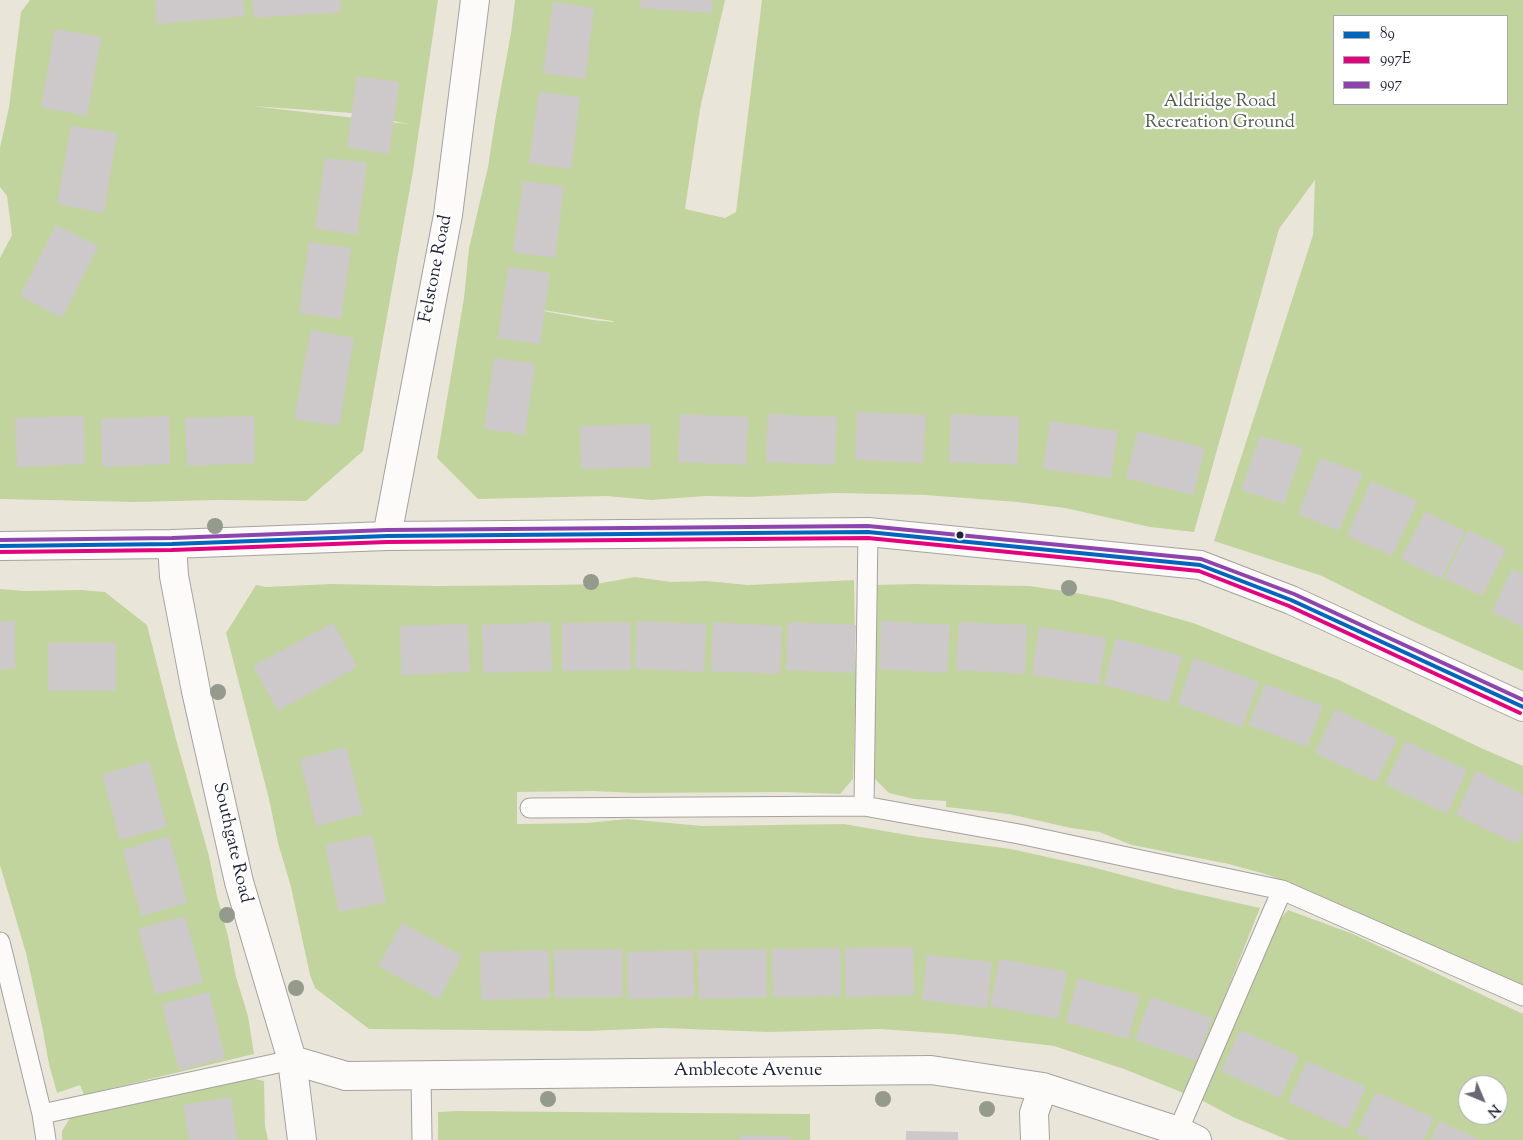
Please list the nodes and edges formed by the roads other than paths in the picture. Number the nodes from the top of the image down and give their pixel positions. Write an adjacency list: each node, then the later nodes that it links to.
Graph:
1 (475, 0): 3 (street, Felstone Road)
2 (868, 532): 3 (street); 6 (street); 7 (lane)
3 (387, 536): 4 (street)
4 (172, 544): 5 (street); 12 (street, Southgate Road)
5 (0, 546)
6 (1523, 707)
7 (864, 806): 8 (lane); 9 (lane)
8 (530, 808)
9 (1282, 890): 11 (lane); 16 (lane)
10 (0, 942): 15 (lane)
11 (1523, 996)
12 (292, 1060): 13 (street, Amblecote Avenue); 15 (lane); 18 (street, Southgate Road)
13 (421, 1074): 14 (street, Amblecote Avenue); 19 (lane)
14 (1042, 1087): 16 (street, Amblecote Avenue); 20 (street)
15 (42, 1114): 17 (lane)
16 (1187, 1136)
17 (46, 1140)
18 (302, 1140)
19 (422, 1140)
20 (1035, 1140)

